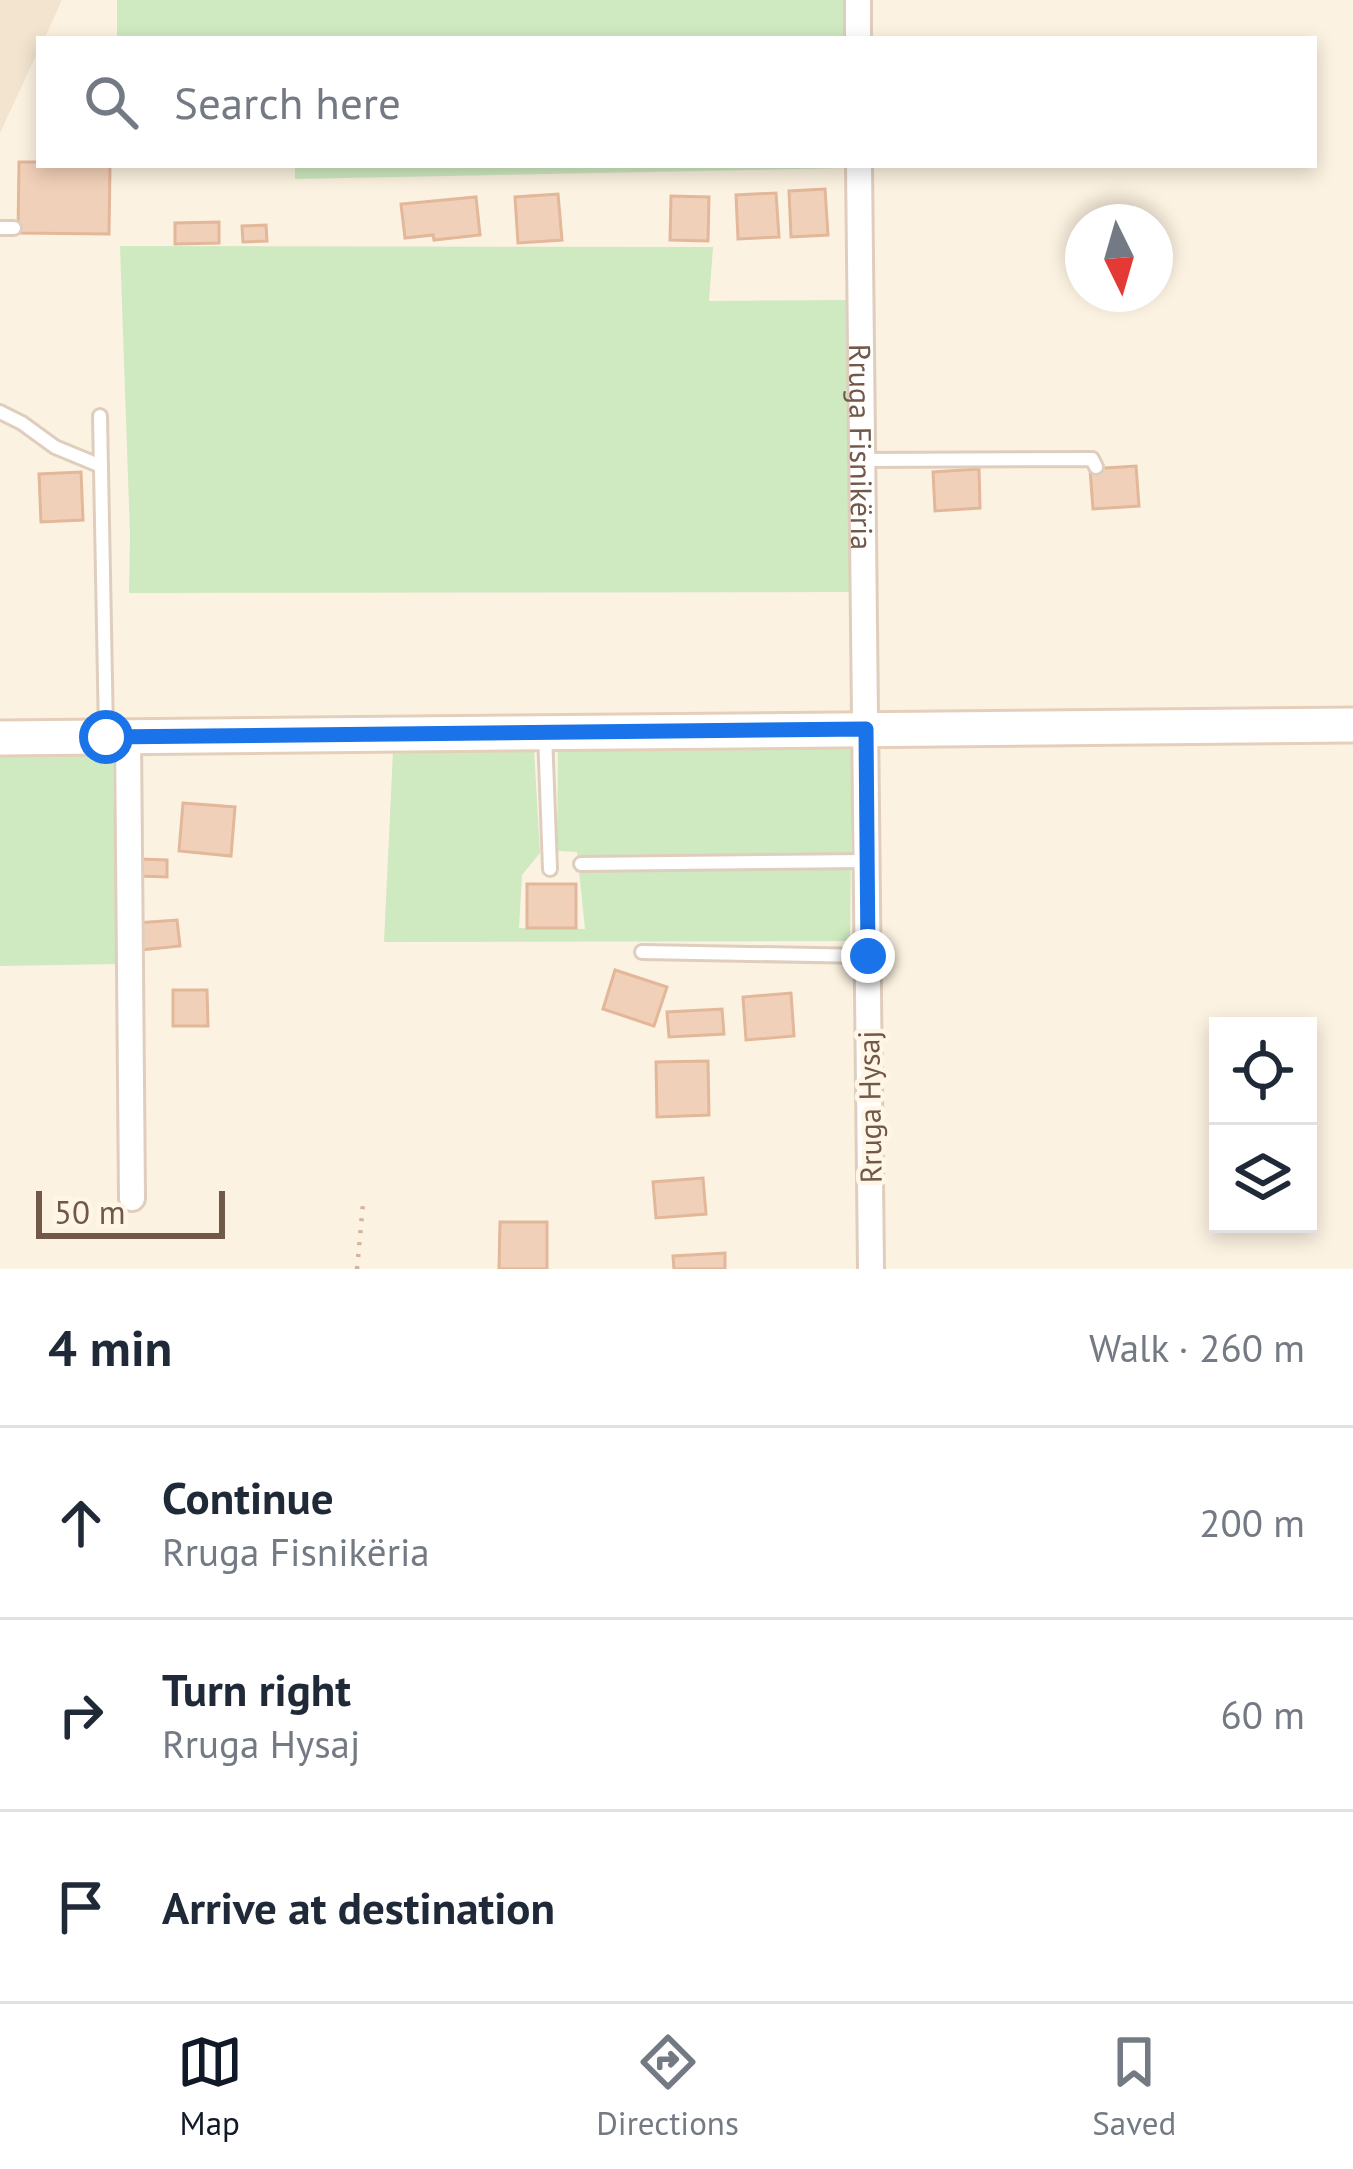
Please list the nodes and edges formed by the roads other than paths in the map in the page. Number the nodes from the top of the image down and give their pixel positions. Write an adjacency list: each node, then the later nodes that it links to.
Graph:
1 (857, 0): 2 (street)
2 (858, 36)
3 (859, 168): 6 (street, Rruga Fisnikëria)
4 (0, 412): 7 (lane)
5 (100, 416): 7 (lane)
6 (862, 460): 8 (lane); 10 (street, Rruga Fisnikëria)
7 (101, 466): 12 (lane)
8 (1096, 466)
9 (1353, 725): 10 (street)
10 (866, 729): 11 (street); 14 (street, Rruga Hysaj)
11 (545, 733): 12 (street); 16 (lane)
12 (117, 737): 13 (street); 19 (street)
13 (0, 738)
14 (867, 862): 15 (lane); 18 (street, Rruga Hysaj)
15 (581, 864)
16 (550, 869)
17 (642, 952): 18 (lane)
18 (868, 956): 20 (street, Rruga Hysaj)
19 (132, 1198)
20 (871, 1269)

